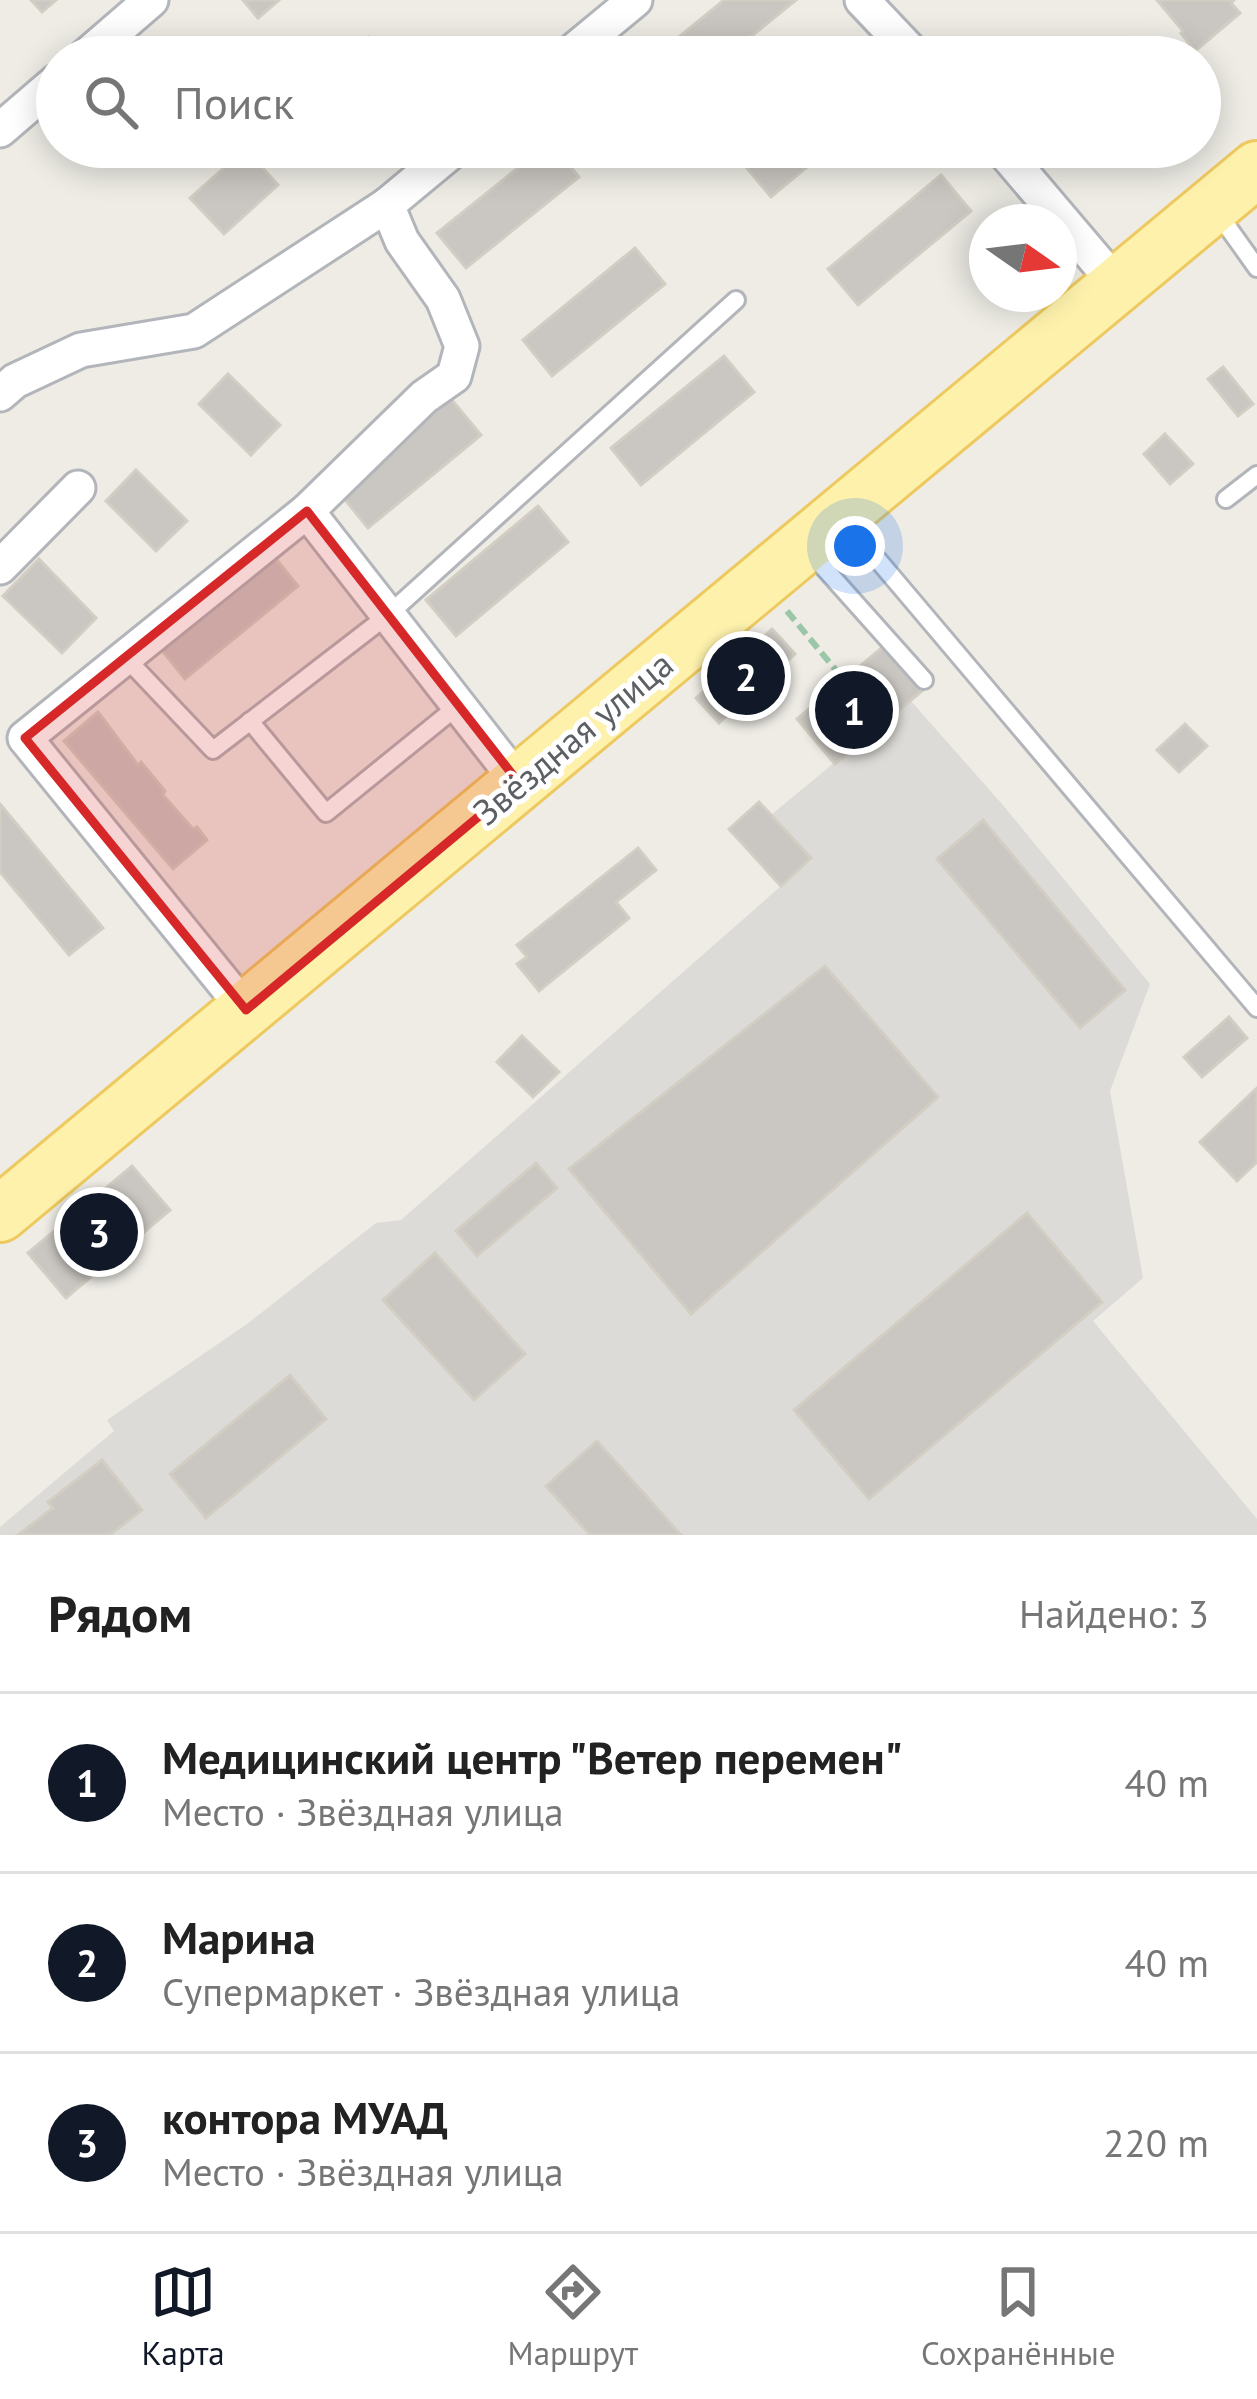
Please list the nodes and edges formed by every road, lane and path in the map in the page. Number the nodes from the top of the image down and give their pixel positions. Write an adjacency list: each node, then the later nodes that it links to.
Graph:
1 (151, 0): 4 (street)
2 (635, 0): 5 (street)
3 (862, 0): 6 (street)
4 (109, 36)
5 (591, 36)
6 (896, 36)
7 (36, 99): 8 (street)
8 (0, 130)
9 (433, 168): 12 (street)
10 (1018, 168): 15 (street)
11 (1257, 169): 13 (main road, Звёздная улица)
12 (387, 206): 17 (street); 21 (street)
13 (1213, 206): 14 (lane); 15 (main road, Звёздная улица)
14 (1257, 268)
15 (1118, 286): 22 (main road, Звёздная улица)
16 (736, 300): 25 (lane)
17 (0, 394)
18 (1257, 475): 20 (lane)
19 (78, 488): 23 (street)
20 (1226, 499)
21 (307, 511): 25 (street); 26 (street)
22 (823, 531): 28 (lane); 32 (main road, Звёздная улица); 33 (lane)
23 (0, 567)
24 (782, 605): 27 (path)
25 (388, 615): 29 (street); 30 (lane)
26 (125, 657): 30 (lane); 31 (street)
27 (844, 680)
28 (924, 680)
29 (459, 705): 30 (lane); 32 (street)
30 (250, 721)
31 (13, 730): 34 (street)
32 (519, 783): 34 (main road, Звёздная улица)
33 (1257, 1008)
34 (246, 1010): 35 (main road, Звёздная улица)
35 (0, 1214)

